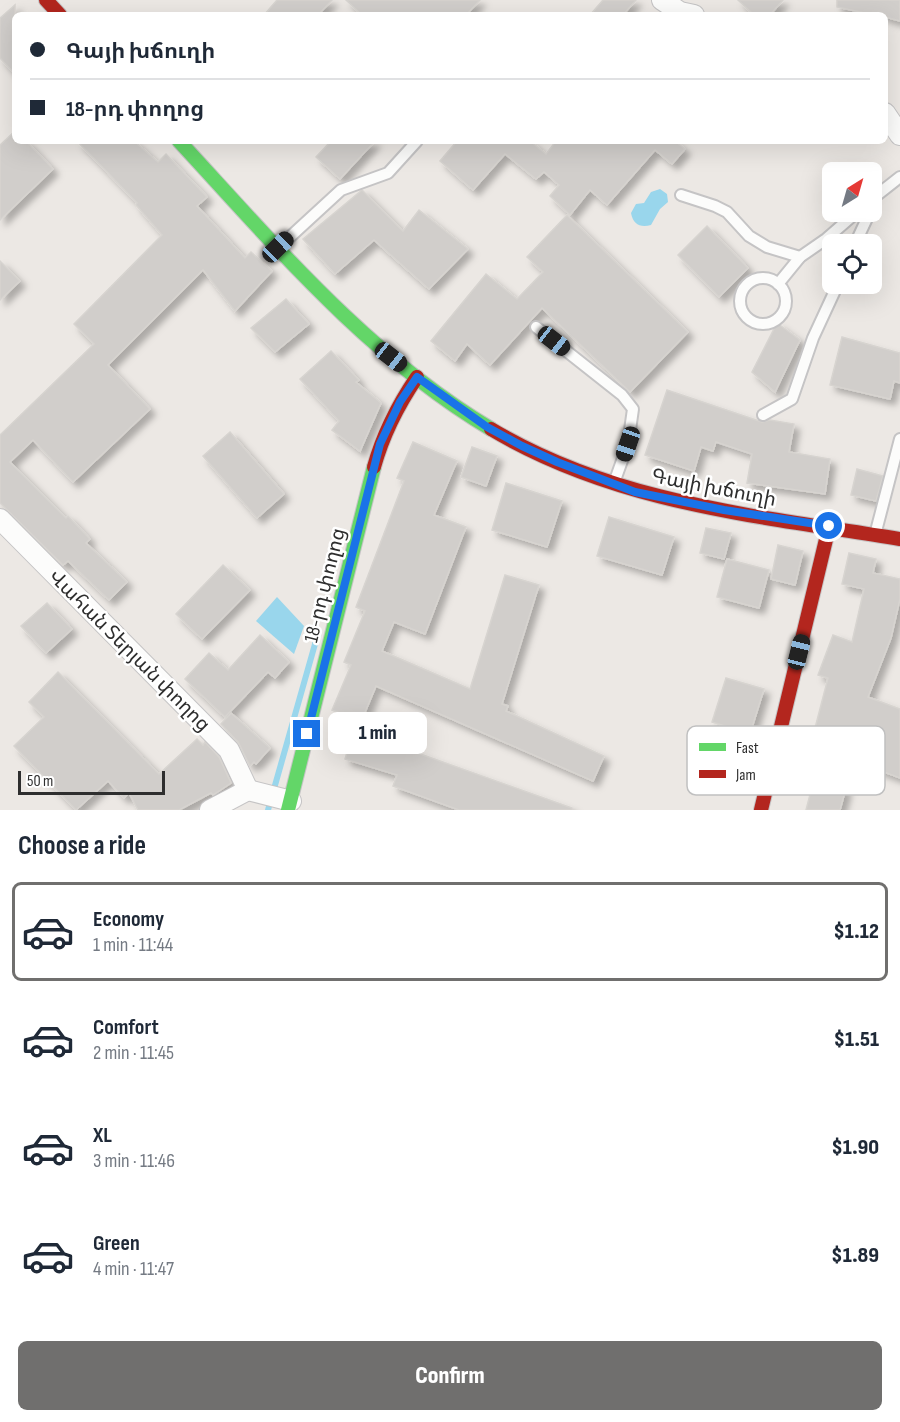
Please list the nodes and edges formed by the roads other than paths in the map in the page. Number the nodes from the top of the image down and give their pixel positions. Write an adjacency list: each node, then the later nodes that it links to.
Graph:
1 (46, 0): 3 (main road)
2 (662, 0): 4 (street)
3 (57, 12)
4 (681, 12)
5 (888, 117): 6 (street)
6 (900, 135)
7 (182, 144): 13 (main road, Գայի խճուղի)
8 (414, 144): 13 (lane)
9 (900, 177): 10 (lane)
10 (882, 191)
11 (681, 195): 14 (lane)
12 (846, 222): 14 (lane)
13 (278, 247): 18 (main road, Գայի խճուղի)
14 (800, 257): 15 (lane)
15 (778, 284): 15 (lane)
16 (833, 294): 19 (lane)
17 (536, 327): 21 (lane)
18 (417, 377): 21 (main road, Գայի խճուղի); 29 (main road, 18-րդ փողոց)
19 (763, 415)
20 (900, 439): 24 (lane)
21 (614, 483): 23 (main road, Գայի խճուղի)
22 (0, 519): 27 (street, Վահան Տերյան փողոց)
23 (829, 526): 24 (main road, Գայի խճուղի); 26 (main road)
24 (875, 534): 25 (main road, Գայի խճուղի)
25 (900, 539)
26 (781, 726)
27 (248, 790): 29 (street); 30 (street)
28 (765, 795): 31 (main road)
29 (290, 806)
30 (210, 810)
31 (761, 810)

